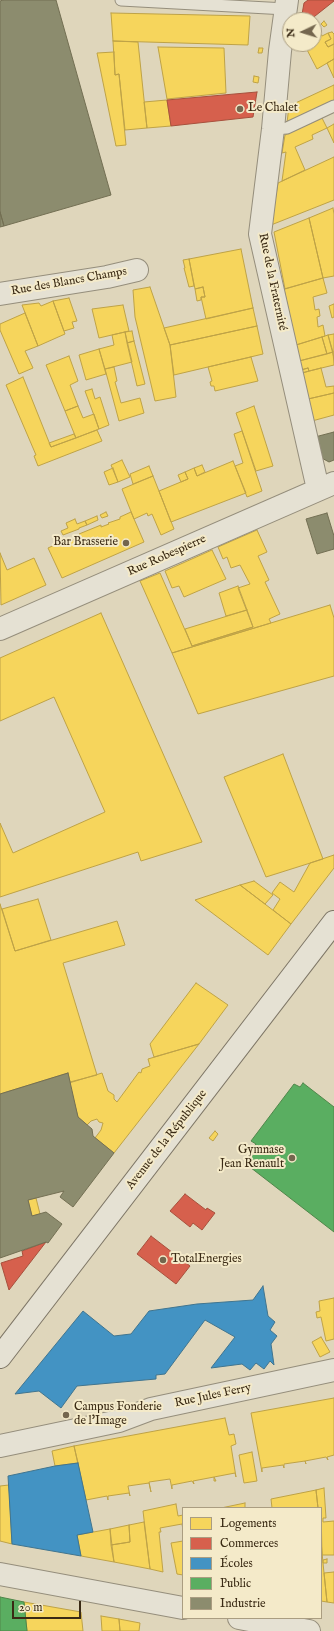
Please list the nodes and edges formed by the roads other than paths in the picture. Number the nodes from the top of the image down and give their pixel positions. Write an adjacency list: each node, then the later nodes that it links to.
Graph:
1 (121, 0): 2 (lane)
2 (286, 4): 4 (street, Rue de la Fraternité)
3 (334, 106): 4 (lane)
4 (274, 129): 7 (street, Rue de la Fraternité)
5 (137, 270): 6 (street, Rue des Blancs Champs)
6 (0, 294)
7 (326, 486): 8 (street, Rue Robespierre)
8 (0, 629)
9 (334, 922): 10 (street, Avenue de la République)
10 (0, 1357)
11 (334, 1370): 12 (street, Rue Jules Ferry)
12 (0, 1446)
13 (0, 1574): 14 (street)
14 (182, 1608)
15 (244, 1619): 16 (street)
16 (300, 1630)

